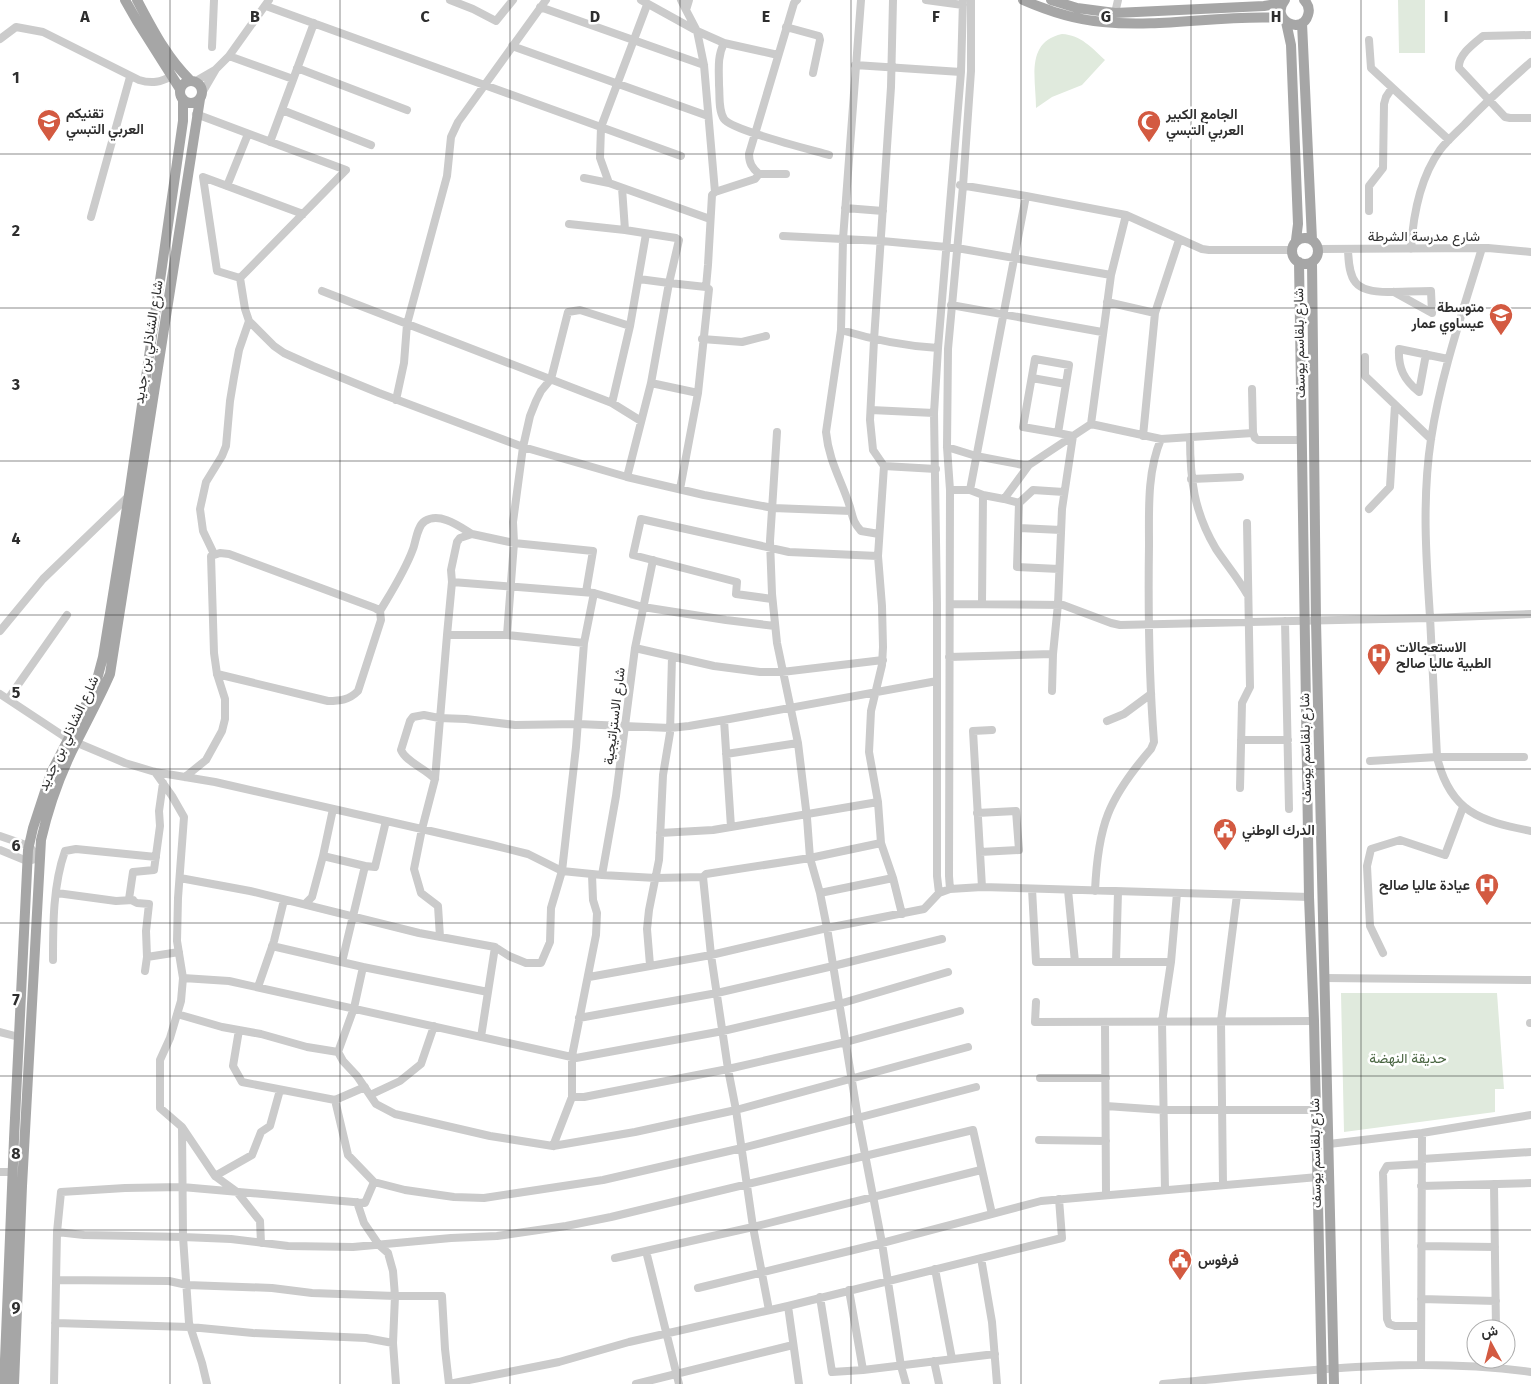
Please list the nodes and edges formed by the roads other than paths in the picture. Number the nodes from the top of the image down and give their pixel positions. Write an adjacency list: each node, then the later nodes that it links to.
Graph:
1 (125, 0): 49 (main road)
2 (137, 0): 52 (main road)
3 (214, 0): 38 (street)
4 (450, 0): 24 (street)
5 (476, 0): 24 (street)
6 (513, 0): 24 (street)
7 (546, 0): 23 (street)
8 (681, 0): 25 (street)
9 (689, 0): 25 (street)
10 (797, 0): 30 (street)
11 (861, 0): 43 (street)
12 (893, 0): 45 (street)
13 (926, 0): 22 (street)
14 (972, 0): 78 (street)
15 (1023, 0): 27 (main road)
16 (1051, 0): 26 (main road)
17 (1118, 0): 26 (street)
18 (1304, 0): 29 (main road)
19 (1284, 1): 26 (main road); 27 (main road)
20 (644, 2): 31 (street); 34 (street)
21 (268, 3): 28 (street); 40 (street)
22 (963, 3): 47 (street)
23 (540, 8): 34 (street); 37 (street)
24 (473, 9)
25 (686, 10): 31 (street)
26 (1114, 13)
27 (1285, 20): 29 (main road); 96 (main road)
28 (314, 23): 44 (street); 54 (street)
29 (1302, 23): 97 (main road)
30 (786, 27): 39 (street); 48 (street)
31 (697, 31): 36 (street); 42 (street)
32 (1531, 35): 58 (street)
33 (0, 39): 50 (street)
34 (633, 40): 42 (street); 53 (street)
35 (1369, 40): 55 (street)
36 (724, 43): 39 (street); 65 (street)
37 (512, 46): 53 (street); 54 (street)
38 (212, 47)
39 (778, 55): 65 (street)
40 (229, 56): 46 (street); 51 (street)
41 (1531, 62): 58 (street)
42 (704, 65): 62 (street)
43 (855, 65): 45 (street); 82 (street)
44 (297, 68): 51 (street); 60 (street)
45 (892, 68): 47 (street); 83 (street)
46 (216, 69): 52 (street); 57 (street)
47 (961, 72): 76 (street)
48 (813, 73)
49 (172, 76): 50 (street); 56 (main road)
50 (130, 77): 87 (street)
51 (293, 79): 59 (street)
52 (193, 81): 56 (main road); 57 (main road)
53 (618, 83): 62 (street); 64 (street)
54 (484, 86): 64 (street); 119 (street)
55 (1392, 88): 67 (street); 84 (street)
56 (182, 94): 57 (main road); 165 (main road, شارع الشاذلي بن جديد)
57 (201, 96): 61 (main road, شارع الشاذلي بن جديد)
58 (1490, 99): 63 (street); 67 (street)
59 (282, 110): 68 (street); 69 (street)
60 (408, 110)
61 (196, 114): 66 (street); 165 (main road, شارع الشاذلي بن جديد)
62 (708, 116): 80 (street)
63 (1531, 118)
64 (601, 127): 71 (street); 75 (street)
65 (755, 133): 70 (street); 72 (street)
66 (248, 134): 68 (street); 77 (street)
67 (1450, 140): 102 (street)
68 (270, 142): 85 (street)
69 (371, 144)
70 (830, 155)
71 (681, 156)
72 (759, 174): 73 (street); 80 (street)
73 (786, 174)
74 (584, 178): 75 (street)
75 (609, 183): 79 (street)
76 (953, 184): 78 (street); 98 (street)
77 (228, 186): 85 (street); 108 (street)
78 (963, 186): 81 (street); 99 (street)
79 (622, 188): 88 (street); 90 (street)
80 (715, 192): 88 (street)
81 (1026, 196): 86 (street); 104 (street)
82 (845, 208): 83 (street); 93 (street)
83 (883, 211): 95 (street)
84 (1369, 211)
85 (303, 214): 108 (street)
86 (1126, 216): 94 (street); 107 (street)
87 (91, 218)
88 (710, 219): 111 (street)
89 (570, 224): 90 (street)
90 (625, 230): 91 (street)
91 (646, 234): 109 (street); 110 (street)
92 (783, 236): 93 (street)
93 (843, 239): 95 (street); 121 (street)
94 (1179, 240): 96 (street); 116 (street)
95 (882, 241): 98 (street); 125 (street)
96 (1294, 245): 97 (main road); 105 (main road)
97 (1315, 245): 101 (street, شارع مدرسة الشرطة); 106 (main road)
98 (946, 247): 99 (street); 126 (street)
99 (957, 248): 104 (street); 115 (street)
100 (1482, 248): 102 (street, شارع مدرسة الشرطة); 103 (street, شارع مدرسة الشرطة); 129 (street)
101 (1348, 249): 102 (street, شارع مدرسة الشرطة); 113 (street)
102 (1411, 249)
103 (1531, 252)
104 (1014, 258): 107 (street); 117 (street)
105 (1299, 262): 106 (main road); 151 (main road, شارع بلقاسم يوسف)
106 (1312, 262): 199 (main road, شارع بلقاسم يوسف)
107 (1111, 275): 114 (street)
108 (240, 278): 118 (street)
109 (639, 279): 110 (street); 120 (street)
110 (669, 283): 111 (street); 132 (street)
111 (706, 287): 124 (street)
112 (322, 291): 119 (street)
113 (1394, 292): 113 (street)
114 (1107, 302): 116 (street); 122 (street)
115 (951, 305): 117 (street); 153 (street)
116 (1155, 312): 147 (street)
117 (1004, 315): 122 (street); 154 (street)
118 (249, 321): 136 (street); 179 (street)
119 (407, 324): 131 (street); 136 (street)
120 (630, 326): 131 (street); 137 (street)
121 (841, 330): 125 (street); 171 (street)
122 (1102, 332): 142 (street)
123 (766, 336): 124 (street)
124 (702, 339): 135 (street)
125 (874, 340): 126 (street); 139 (street)
126 (938, 348): 140 (street)
127 (1426, 354): 127 (street); 129 (street)
128 (1365, 357): 138 (street)
129 (1448, 359): 150 (street)
130 (1032, 378): 133 (street); 133 (street); 144 (street)
131 (551, 379): 137 (street); 152 (street)
132 (650, 384): 135 (street); 141 (street)
133 (1066, 384): 144 (street)
134 (1252, 389): 145 (street)
135 (698, 393): 161 (street)
136 (396, 400): 152 (street)
137 (612, 403): 141 (street)
138 (1395, 405): 150 (street); 170 (street)
139 (871, 410): 140 (street); 156 (street)
140 (934, 413): 157 (street)
141 (641, 421): 158 (street)
142 (1091, 424): 146 (street); 147 (street)
143 (777, 432): 169 (street)
144 (1058, 433): 146 (street)
145 (1253, 433): 148 (street); 151 (street)
146 (1073, 436): 155 (street); 164 (street)
147 (1143, 436): 149 (street)
148 (1190, 438): 149 (street); 160 (street)
149 (1161, 439): 201 (street)
150 (1431, 439): 196 (street)
151 (1302, 440): 198 (main road, شارع بلقاسم يوسف)
152 (523, 447): 158 (street); 177 (street)
153 (947, 447): 154 (street); 162 (street)
154 (976, 456): 155 (street); 163 (street)
155 (1028, 465): 167 (street)
156 (884, 466): 157 (street); 176 (street)
157 (936, 469): 214 (street)
158 (627, 476): 161 (street)
159 (1240, 477): 160 (street)
160 (1191, 478): 187 (street)
161 (680, 489): 169 (street)
162 (950, 490): 163 (street); 189 (street)
163 (970, 490): 166 (street)
164 (1064, 492): 168 (street); 174 (street)
165 (134, 494): 203 (street); 230 (main road, شارع الشاذلي بن جديد)
166 (983, 495): 167 (street); 190 (street)
167 (1004, 499): 168 (street)
168 (1019, 503): 173 (street)
169 (773, 508): 171 (street); 178 (street)
170 (1369, 509)
171 (851, 511): 176 (street)
172 (1247, 524): 187 (street)
173 (1018, 528): 174 (street); 182 (street)
174 (1061, 530): 182 (street)
175 (472, 534): 177 (street); 183 (street); 193 (street)
176 (880, 534): 180 (street)
177 (514, 542): 184 (street); 185 (street)
178 (770, 547): 180 (street); 181 (street); 188 (street)
179 (214, 554): 193 (street); 213 (street)
180 (878, 556): 211 (street)
181 (653, 560): 188 (street); 192 (street, شارع الاستراتيجية)
182 (1059, 569): 191 (street)
183 (452, 582): 184 (street); 204 (street)
184 (510, 586): 185 (street); 205 (street)
185 (586, 592): 186 (street)
186 (594, 593): 192 (street); 206 (street)
187 (1248, 595): 200 (street)
188 (772, 599): 202 (street)
189 (951, 604): 190 (street); 210 (street)
190 (982, 604): 191 (street)
191 (1058, 604): 201 (street); 208 (street)
192 (643, 607): 202 (street); 207 (street, شارع الاستراتيجية)
193 (380, 611): 213 (street)
194 (1531, 614): 196 (street)
195 (67, 615): 219 (street)
196 (1430, 618): 199 (street); 233 (street)
197 (1285, 621): 198 (street); 200 (street); 229 (street)
198 (1305, 621): 199 (street); 281 (main road, شارع بلقاسم يوسف)
199 (1316, 621): 308 (main road, شارع بلقاسم يوسف)
200 (1250, 622): 201 (street); 228 (street)
201 (1148, 624): 218 (street)
202 (775, 626): 212 (street)
203 (0, 630)
204 (447, 635): 205 (street); 221 (street)
205 (507, 635): 206 (street)
206 (584, 643): 224 (street)
207 (634, 648): 209 (street); 225 (street, شارع الاستراتيجية)
208 (1052, 654): 210 (street); 215 (street)
209 (672, 656): 212 (street); 226 (street)
210 (949, 657): 271 (street)
211 (883, 660): 212 (street); 216 (street)
212 (782, 672): 220 (street)
213 (217, 674): 237 (street)
214 (937, 681): 216 (street); 275 (street)
215 (1052, 691)
216 (875, 692): 220 (street); 241 (street)
217 (0, 694): 219 (street)
218 (1152, 694): 223 (street); 274 (street)
219 (8, 699): 230 (street)
220 (790, 708): 222 (street); 231 (street)
221 (439, 718): 224 (street); 238 (street); 238 (street)
222 (724, 720): 226 (street); 232 (street)
223 (1107, 721)
224 (578, 724): 225 (street); 263 (street)
225 (626, 726): 226 (street); 265 (street, شارع الاستراتيجية)
226 (670, 728): 251 (street)
227 (992, 730): 246 (street)
228 (1242, 740): 229 (street); 240 (street)
229 (1288, 740): 244 (street)
230 (72, 741): 236 (street); 254 (main road, شارع الشاذلي بن جديد); 259 (main road, شارع الشاذلي بن جديد)
231 (798, 743): 232 (street); 245 (street)
232 (726, 754): 248 (street)
233 (1437, 757): 234 (street); 235 (street); 242 (street)
234 (1524, 757)
235 (1370, 761)
236 (155, 772): 237 (street); 239 (street)
237 (185, 777): 243 (street)
238 (435, 779): 249 (street)
239 (163, 783): 258 (street); 267 (street)
240 (1240, 788)
241 (878, 802): 245 (street); 253 (street)
242 (1463, 807): 250 (street); 293 (street)
243 (333, 808): 247 (street); 257 (street)
244 (1289, 809)
245 (806, 813): 248 (street); 260 (street)
246 (978, 813): 256 (street); 256 (street)
247 (386, 820): 249 (street); 262 (street)
248 (731, 827): 251 (street)
249 (422, 829): 263 (street); 288 (street)
250 (1531, 831)
251 (660, 833): 268 (street)
252 (0, 836): 254 (street)
253 (881, 843): 260 (street); 269 (street)
254 (29, 846): 259 (street); 261 (main road, شارع الشاذلي بن جديد)
255 (0, 850): 261 (street)
256 (980, 852): 270 (street)
257 (323, 856): 262 (street); 284 (street)
258 (156, 857): 277 (street); 282 (street)
259 (39, 858): 261 (street); 404 (main road, شارع الشاذلي بن جديد)
260 (810, 858): 266 (street); 278 (street)
261 (27, 861): 327 (main road, شارع الشاذلي بن جديد)
262 (365, 866): 286 (street)
263 (562, 870): 264 (street); 291 (street)
264 (592, 875): 265 (street); 306 (street)
265 (602, 875): 268 (street)
266 (703, 877): 268 (street); 294 (street)
267 (180, 878): 283 (street); 292 (street)
268 (656, 878): 301 (street)
269 (894, 878): 278 (street); 285 (street)
270 (982, 888): 271 (street); 272 (street)
271 (950, 889): 275 (street)
272 (1032, 889): 273 (street); 298 (street)
273 (1068, 890): 274 (street); 298 (street)
274 (1095, 891): 276 (street)
275 (939, 892): 285 (street)
276 (1118, 892): 279 (street); 299 (street)
277 (56, 893): 282 (street); 296 (street)
278 (820, 893): 287 (street)
279 (1178, 893): 280 (street); 300 (street)
280 (1237, 895): 281 (street); 319 (street)
281 (1309, 897): 320 (main road, شارع بلقاسم يوسف)
282 (132, 900): 295 (street)
283 (284, 900): 284 (street); 290 (street)
284 (305, 904): 286 (street)
285 (902, 914): 287 (street)
286 (352, 916): 288 (street); 297 (street)
287 (827, 928): 294 (street); 302 (street)
288 (440, 937): 291 (street)
289 (942, 939): 302 (street)
290 (272, 946): 297 (street); 310 (street)
291 (495, 947): 311 (street)
292 (179, 952): 295 (street); 307 (street)
293 (1383, 954)
294 (711, 955): 301 (street); 312 (street)
295 (147, 957): 304 (street)
296 (53, 960)
297 (342, 962): 303 (street)
298 (1075, 962): 299 (street)
299 (1116, 962): 300 (street)
300 (1171, 962): 322 (street)
301 (650, 965): 306 (street)
302 (833, 966): 312 (street); 314 (street)
303 (364, 967): 311 (street); 315 (street)
304 (145, 971)
305 (948, 972): 314 (street)
306 (589, 977): 318 (street)
307 (183, 978): 310 (street); 317 (street)
308 (1324, 978): 309 (street); 354 (main road, شارع بلقاسم يوسف)
309 (1531, 980)
310 (258, 987): 315 (street)
311 (488, 992): 328 (street)
312 (717, 993): 318 (street); 325 (street)
313 (1036, 1002): 321 (street)
314 (839, 1004): 325 (street); 329 (street)
315 (354, 1008): 323 (street); 331 (street)
316 (960, 1011): 329 (street)
317 (177, 1014): 324 (street); 350 (street)
318 (579, 1018): 332 (street)
319 (1221, 1021): 320 (street); 322 (street); 346 (street)
320 (1314, 1021): 347 (main road, شارع بلقاسم يوسف)
321 (1105, 1022): 322 (street); 335 (street)
322 (1162, 1022): 345 (street)
323 (434, 1026): 328 (street); 340 (street)
324 (240, 1030): 331 (street); 339 (street)
325 (723, 1031): 332 (street); 333 (street)
326 (0, 1032): 327 (street)
327 (18, 1037): 362 (main road, شارع الشاذلي بن جديد)
328 (481, 1037): 332 (street)
329 (846, 1042): 333 (street); 336 (street)
330 (968, 1047): 336 (street)
331 (338, 1052): 337 (street)
332 (572, 1056): 341 (street)
333 (728, 1070): 341 (street); 344 (street)
334 (1040, 1078): 335 (street)
335 (1106, 1078): 343 (street)
336 (852, 1079): 344 (street); 349 (street)
337 (365, 1087): 340 (street); 342 (street)
338 (976, 1087): 349 (street)
339 (280, 1090): 342 (street); 363 (street)
340 (370, 1095): 355 (street)
341 (572, 1097): 355 (street)
342 (335, 1100): 365 (street)
343 (1106, 1106): 345 (street); 353 (street)
344 (736, 1110): 355 (street); 356 (street)
345 (1164, 1110): 346 (street); 372 (street)
346 (1223, 1110): 347 (street); 369 (street)
347 (1316, 1110): 364 (main road, شارع بلقاسم يوسف)
348 (1531, 1115): 351 (street)
349 (858, 1118): 356 (street); 358 (street)
350 (182, 1127): 363 (street); 371 (street)
351 (1422, 1133): 354 (street); 359 (street)
352 (1039, 1140): 353 (street)
353 (1106, 1141): 374 (street)
354 (1329, 1144): 418 (main road, شارع بلقاسم يوسف)
355 (552, 1146)
356 (742, 1148): 365 (street); 368 (street)
357 (1531, 1152): 359 (street)
358 (865, 1156): 360 (street); 368 (street); 375 (street)
359 (1422, 1162): 370 (street); 406 (street)
360 (981, 1170): 375 (street); 378 (street)
361 (0, 1172): 362 (street)
362 (12, 1172): 404 (main road, شارع الشاذلي بن جديد)
363 (215, 1176): 373 (street)
364 (1318, 1177): 369 (street); 420 (main road, شارع بلقاسم يوسف)
365 (374, 1182): 377 (street)
366 (1531, 1183): 367 (street)
367 (1494, 1184): 370 (street); 386 (street)
368 (746, 1185): 379 (street); 383 (street)
369 (1224, 1185): 372 (street)
370 (1421, 1186): 385 (street)
371 (182, 1187): 373 (street); 380 (street); 381 (street)
372 (1164, 1190): 374 (street)
373 (237, 1192): 377 (street); 382 (street)
374 (1106, 1195): 376 (street)
375 (873, 1197): 379 (street); 384 (street)
376 (1059, 1199): 378 (street); 389 (street)
377 (357, 1202): 383 (street)
378 (992, 1214): 384 (street)
379 (753, 1227): 387 (street); 391 (street)
380 (57, 1232): 381 (street); 392 (street)
381 (183, 1237): 382 (street); 394 (street)
382 (261, 1243): 383 (street)
383 (378, 1244): 397 (street)
384 (882, 1244): 391 (street); 393 (street)
385 (1421, 1246): 386 (street); 399 (street)
386 (1495, 1247): 400 (street)
387 (646, 1251): 388 (street); 408 (street)
388 (615, 1258)
389 (981, 1258): 390 (street); 411 (street)
390 (935, 1269): 393 (street); 412 (street)
391 (761, 1273): 395 (street); 402 (street)
392 (56, 1280): 394 (street); 405 (street)
393 (888, 1280): 396 (street); 416 (street)
394 (187, 1284): 397 (street); 407 (street)
395 (698, 1288)
396 (849, 1290): 398 (street); 419 (street)
397 (395, 1296): 409 (street); 428 (street)
398 (820, 1298): 401 (street); 419 (street)
399 (1421, 1299): 400 (street); 406 (street)
400 (1496, 1301): 403 (street)
401 (788, 1306): 402 (street); 410 (street)
402 (769, 1310): 408 (street)
403 (1496, 1319)
404 (8, 1323): 423 (main road, شارع الشاذلي بن جديد); 424 (main road, شارع الشاذلي بن جديد)
405 (55, 1323): 407 (street); 425 (street)
406 (1421, 1326): 415 (street)
407 (190, 1327): 409 (street); 426 (street)
408 (666, 1334): 422 (street); 428 (street)
409 (393, 1343): 427 (street)
410 (793, 1345): 422 (street); 431 (street)
411 (995, 1354): 412 (street); 434 (street)
412 (952, 1359): 413 (street)
413 (934, 1361): 416 (street); 433 (street)
414 (1466, 1364): 415 (street)
415 (1421, 1365): 418 (street)
416 (901, 1366): 419 (street); 432 (street)
417 (1516, 1368): 421 (street)
418 (1334, 1369): 420 (street); 437 (main road, شارع بلقاسم يوسف)
419 (863, 1370)
420 (1322, 1370): 435 (street); 436 (main road, شارع بلقاسم يوسف)
421 (1531, 1372)
422 (676, 1374): 429 (street); 430 (street)
423 (4, 1384)
424 (14, 1384)
425 (54, 1384)
426 (207, 1384)
427 (396, 1384)
428 (449, 1384)
429 (636, 1384)
430 (679, 1384)
431 (799, 1384)
432 (906, 1384)
433 (938, 1384)
434 (997, 1384)
435 (1163, 1384)
436 (1322, 1384)
437 (1334, 1384)

